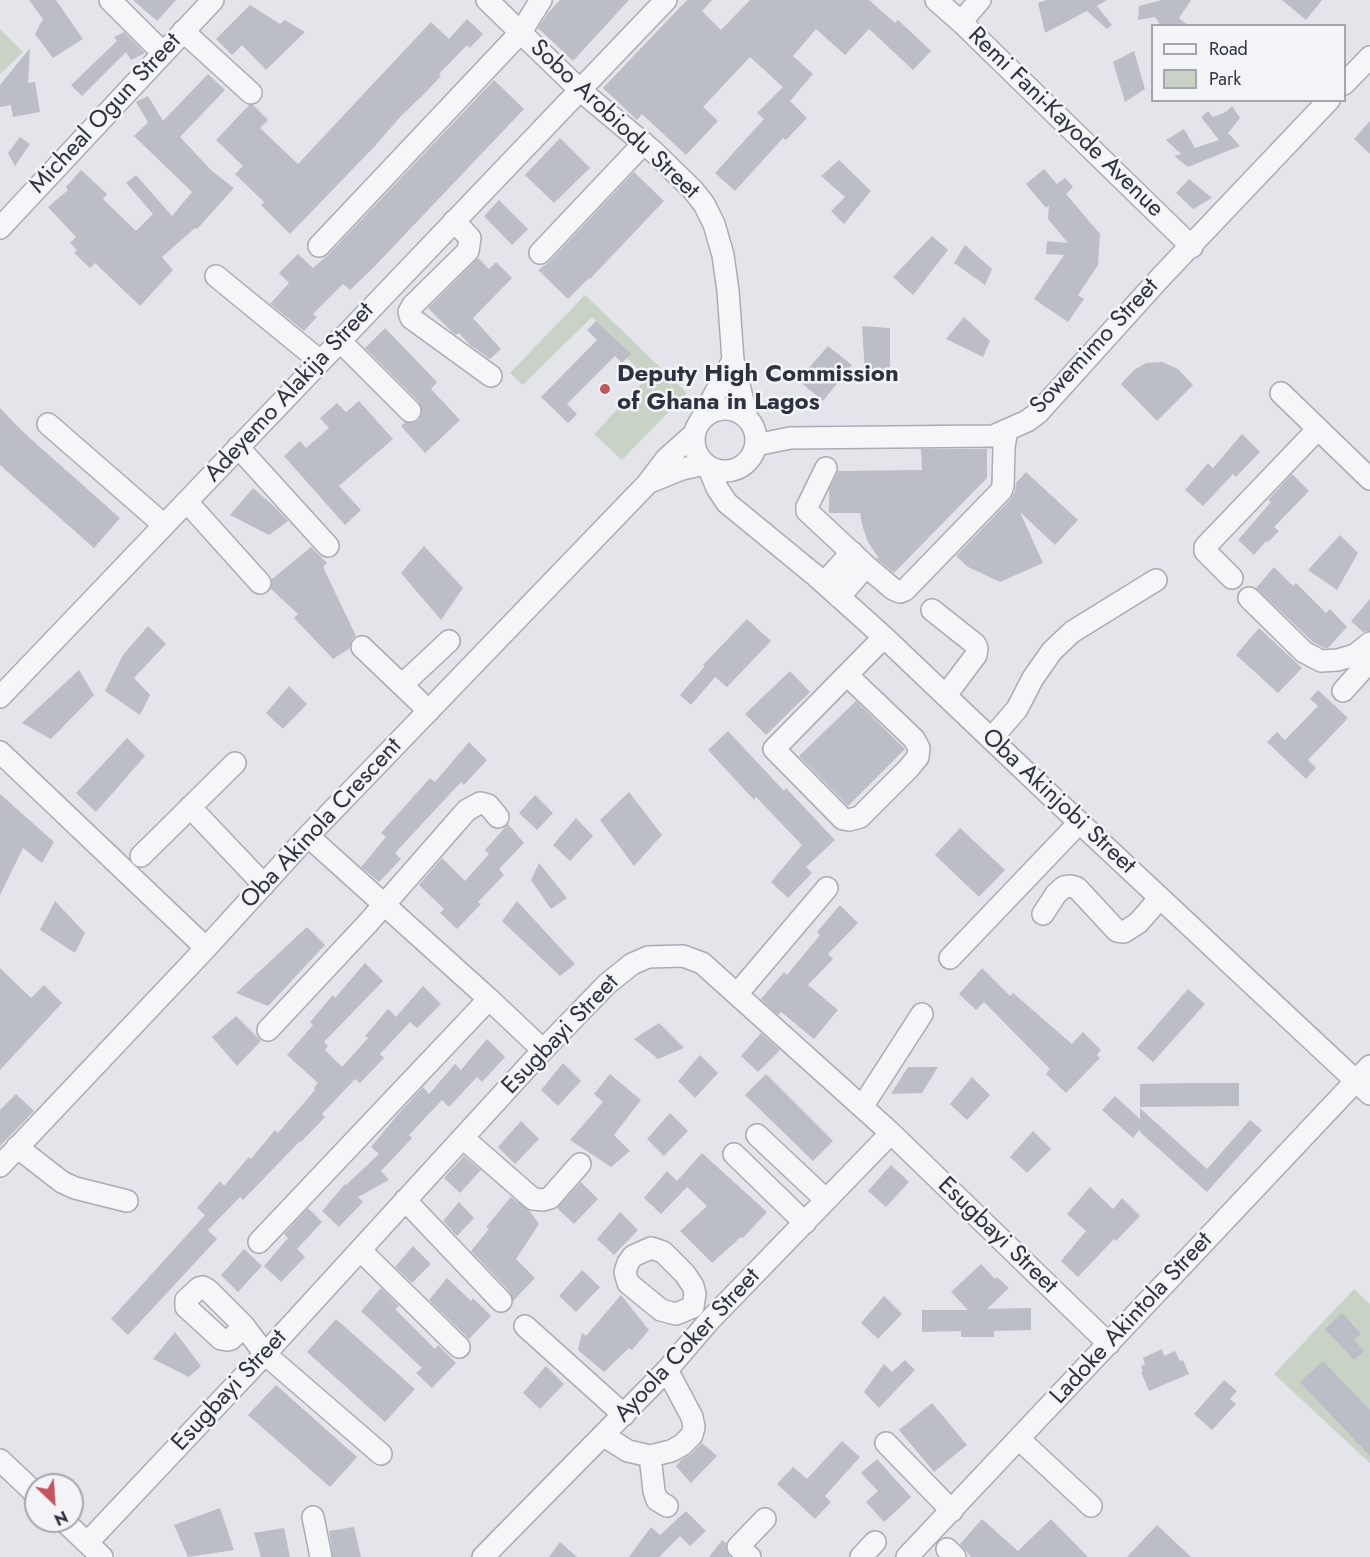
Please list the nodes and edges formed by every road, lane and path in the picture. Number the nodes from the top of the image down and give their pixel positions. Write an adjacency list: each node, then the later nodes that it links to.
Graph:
1 (110, 0): 11 (street)
2 (213, 0): 9 (street, Micheal Ogun Street)
3 (487, 0): 10 (street, Sobo Arobiodu Street)
4 (541, 0): 10 (street)
5 (666, 0): 14 (street, Adeyemo Alakija Street)
6 (936, 0): 8 (street, Remi Fani-Kayode Avenue)
7 (981, 0): 8 (street)
8 (961, 22): 21 (street, Remi Fani-Kayode Avenue)
9 (183, 31): 11 (street, Micheal Ogun Street); 15 (street)
10 (521, 32): 14 (street, Sobo Arobiodu Street); 20 (street)
11 (164, 52): 19 (street, Micheal Ogun Street)
12 (1370, 57): 13 (street)
13 (1346, 82)
14 (581, 91): 17 (street, Sobo Arobiodu Street); 18 (street, Adeyemo Alakija Street)
15 (252, 93)
16 (1327, 102): 21 (street, Sowemimo Street)
17 (644, 143): 22 (street); 25 (street, Sobo Arobiodu Street)
18 (454, 220): 24 (street, Adeyemo Alakija Street); 27 (street)
19 (0, 228)
20 (320, 246)
21 (1192, 247): 33 (street, Sowemimo Street)
22 (540, 253)
23 (216, 276): 26 (street)
24 (339, 340): 26 (street, Adeyemo Alakija Street); 29 (street)
25 (733, 360): 30 (street, Sobo Arobiodu Street); 32 (street)
26 (320, 361): 37 (street, Adeyemo Alakija Street)
27 (491, 376)
28 (1281, 393): 34 (street)
29 (410, 411)
30 (748, 419): 32 (street); 35 (street, Sowemimo Street); 36 (street)
31 (48, 424): 45 (street)
32 (697, 427): 38 (street); 42 (street, Oba Akinola Crescent)
33 (1007, 430): 35 (street, Sowemimo Street); 47 (street)
34 (1317, 430): 41 (street); 48 (street)
35 (790, 438): 36 (street, Sowemimo Street)
36 (756, 445): 39 (street)
37 (238, 447): 43 (street, Adeyemo Alakija Street); 46 (street)
38 (706, 465): 39 (street); 42 (street, Oba Akinola Crescent); 44 (street, Oba Akinjobi Street)
39 (739, 468): 44 (street)
40 (826, 468): 47 (street)
41 (1370, 479)
42 (647, 484): 64 (street, Oba Akinola Crescent)
43 (187, 502): 45 (street, Adeyemo Alakija Street); 50 (street)
44 (741, 513): 51 (street, Oba Akinjobi Street)
45 (164, 525): 61 (street, Adeyemo Alakija Street)
46 (328, 546)
47 (859, 559): 51 (street)
48 (1232, 578)
49 (1156, 580): 65 (street)
50 (260, 583)
51 (831, 590): 54 (street, Oba Akinjobi Street)
52 (1249, 598): 56 (street)
53 (932, 610): 63 (street)
54 (884, 637): 59 (street); 63 (street, Oba Akinjobi Street)
55 (449, 641): 60 (street)
56 (1370, 643)
57 (362, 647): 60 (street)
58 (1370, 661): 62 (street)
59 (848, 676): 59 (street)
60 (402, 685): 64 (street)
61 (2, 690)
62 (1343, 691)
63 (946, 695): 65 (street, Oba Akinjobi Street)
64 (429, 711): 71 (street, Oba Akinola Crescent)
65 (991, 739): 70 (street, Oba Akinjobi Street)
66 (0, 752): 78 (street)
67 (235, 763): 68 (street)
68 (190, 807): 72 (street); 73 (street)
69 (498, 817): 76 (street)
70 (1079, 823): 75 (street, Oba Akinjobi Street); 79 (street)
71 (308, 836): 73 (street, Oba Akinola Crescent); 76 (street)
72 (141, 856)
73 (264, 885): 78 (street, Oba Akinola Crescent)
74 (827, 888): 80 (street)
75 (1160, 898): 77 (street); 85 (street, Oba Akinjobi Street)
76 (384, 905): 81 (street); 83 (street)
77 (1043, 914)
78 (206, 948): 90 (street, Oba Akinola Crescent)
79 (950, 958)
80 (737, 994): 84 (street, Esugbayi Street); 86 (street, Esugbayi Street)
81 (489, 999): 84 (street); 98 (street)
82 (922, 1014): 86 (street)
83 (268, 1030)
84 (543, 1050): 89 (street, Esugbayi Street)
85 (1365, 1080): 105 (street, Ladoke Akintola Street)
86 (862, 1107): 87 (street, Esugbayi Street)
87 (891, 1133): 95 (street, Ayoola Coker Street); 105 (street, Esugbayi Street)
88 (757, 1135): 95 (street)
89 (463, 1138): 92 (street); 94 (street, Esugbayi Street)
90 (17, 1148): 93 (street, Oba Akinola Crescent); 96 (street)
91 (734, 1154): 97 (street)
92 (580, 1164)
93 (0, 1166)
94 (405, 1200): 99 (street, Esugbayi Street); 100 (street)
95 (826, 1200): 97 (street, Ayoola Coker Street)
96 (127, 1201)
97 (805, 1222): 102 (street, Ayoola Coker Street)
98 (259, 1242)
99 (360, 1250): 106 (street); 107 (street, Esugbayi Street)
100 (501, 1301)
101 (693, 1307): 102 (street)
102 (709, 1321): 108 (street, Ayoola Coker Street)
103 (244, 1326): 107 (street)
104 (525, 1326): 109 (street)
105 (1109, 1344): 111 (street, Ladoke Akintola Street)
106 (459, 1347)
107 (261, 1349): 113 (street); 123 (street, Esugbayi Street)
108 (667, 1370): 109 (street, Ayoola Coker Street); 114 (street)
109 (624, 1415): 110 (street, Ayoola Coker Street)
110 (604, 1436): 114 (street); 125 (street, Ayoola Coker Street)
111 (1019, 1439): 118 (street); 119 (street, Ladoke Akintola Street)
112 (886, 1443): 119 (street)
113 (381, 1454)
114 (650, 1456): 117 (street)
115 (0, 1460): 116 (street)
116 (24, 1483)
117 (667, 1506)
118 (1091, 1506)
119 (952, 1510): 127 (street, Ladoke Akintola Street)
120 (313, 1517): 124 (street)
121 (765, 1519): 126 (street)
122 (76, 1533): 123 (street)
123 (94, 1550)
124 (321, 1557)
125 (483, 1557)
126 (750, 1557)
127 (907, 1557)

